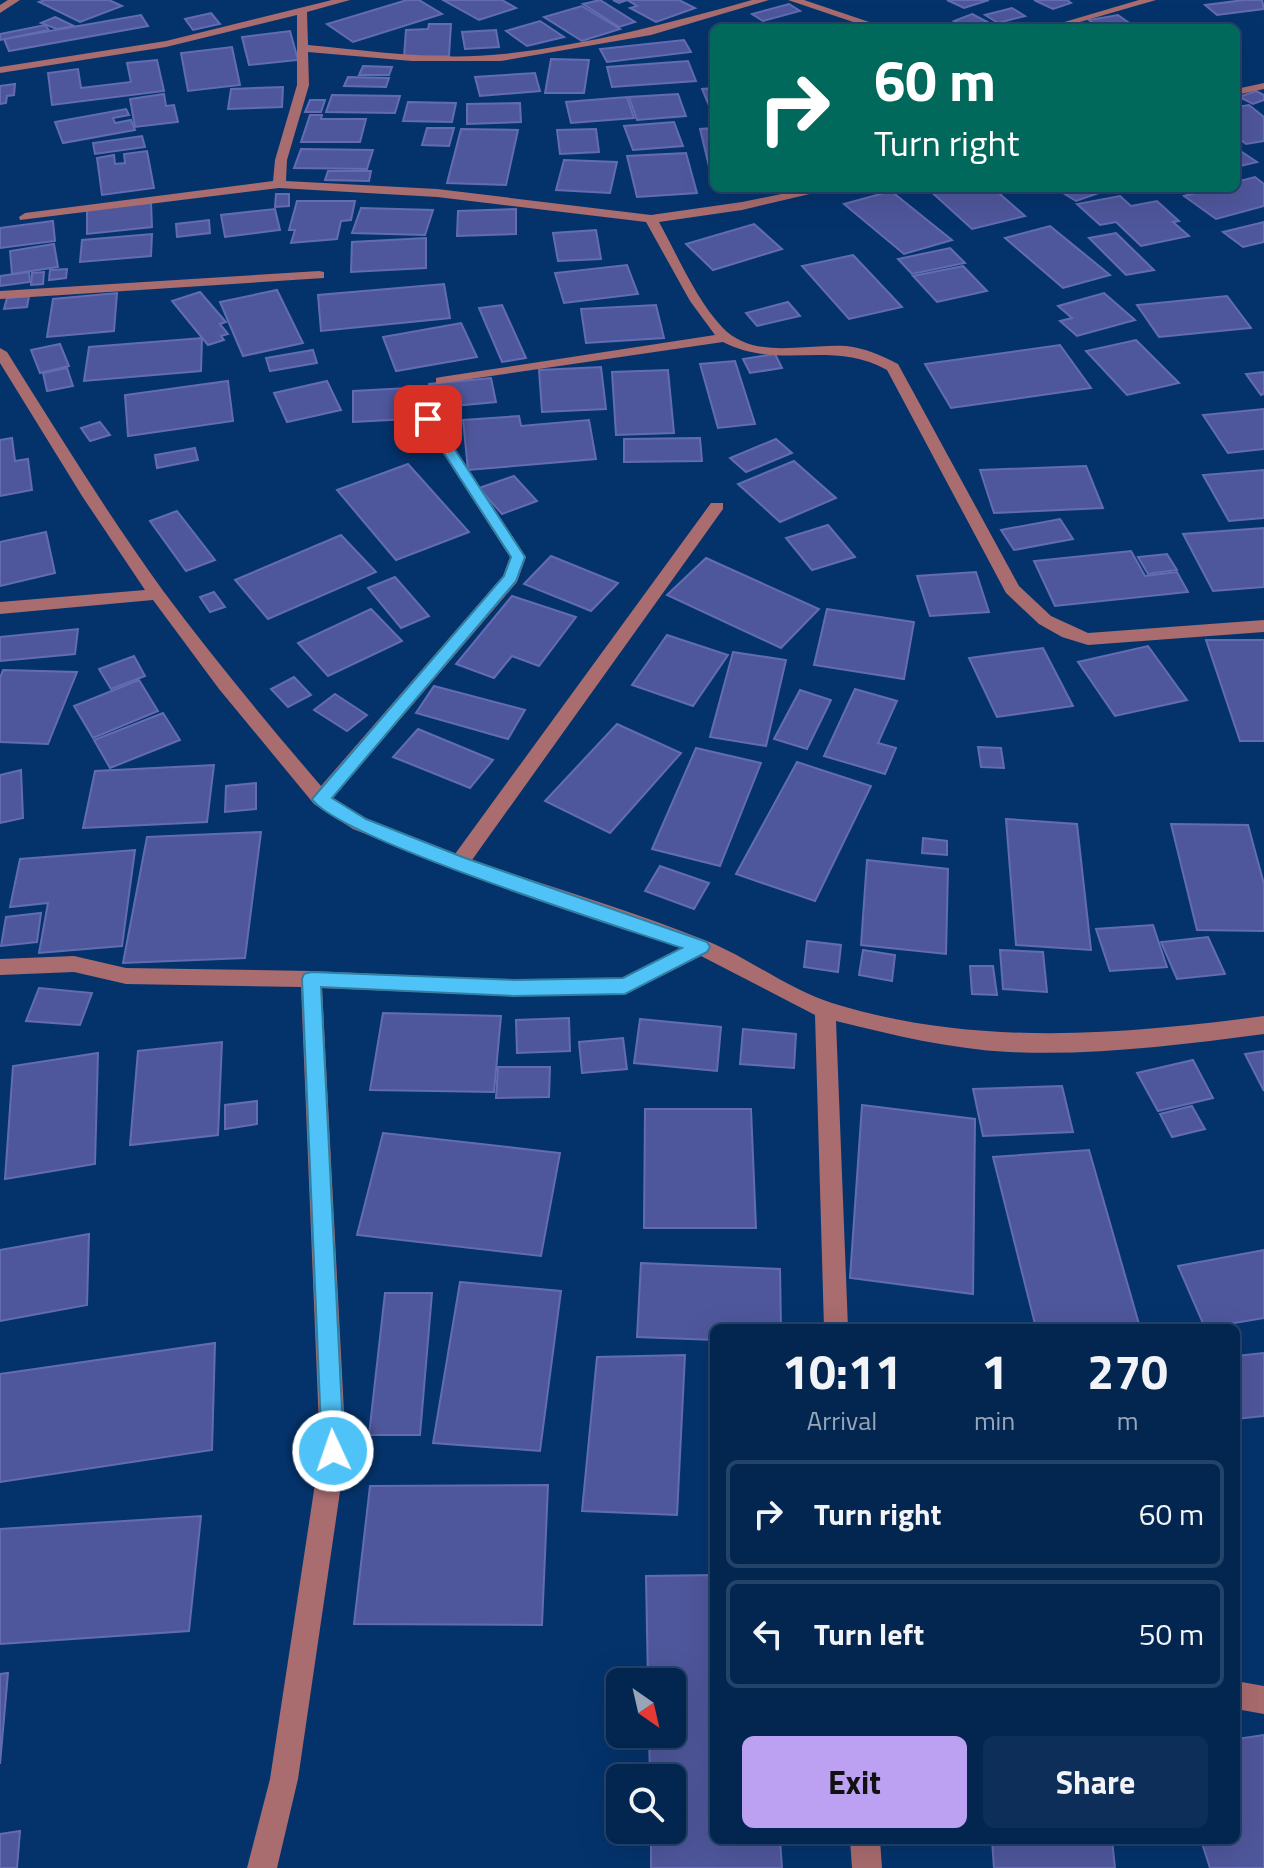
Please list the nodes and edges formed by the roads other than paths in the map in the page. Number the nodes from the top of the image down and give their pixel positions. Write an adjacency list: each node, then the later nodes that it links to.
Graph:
1 (15, 0): 6 (street)
2 (345, 0): 7 (street)
3 (764, 0): 10 (street)
4 (793, 0): 9 (street)
5 (1151, 0): 8 (street)
6 (0, 10)
7 (302, 11): 10 (street); 11 (street)
8 (1066, 23)
9 (869, 24)
10 (304, 48): 14 (street)
11 (0, 70)
12 (1264, 86): 13 (street)
13 (1240, 91)
14 (279, 184): 16 (street); 17 (street)
15 (810, 192): 17 (street)
16 (25, 217)
17 (651, 219): 20 (street)
18 (319, 275): 19 (street)
19 (0, 295)
20 (724, 338): 22 (street); 27 (street)
21 (0, 352): 25 (street)
22 (441, 381)
23 (428, 419): 28 (street)
24 (717, 506): 29 (street)
25 (157, 594): 26 (street); 28 (street)
26 (0, 608)
27 (1264, 626)
28 (321, 799): 29 (street)
29 (459, 863): 30 (street)
30 (701, 947): 32 (street); 33 (street)
31 (0, 967): 32 (street)
32 (311, 979): 39 (street)
33 (825, 1010): 34 (street); 35 (street)
34 (1264, 1025)
35 (836, 1324)
36 (1240, 1696): 37 (street)
37 (1264, 1700)
38 (865, 1844): 40 (street)
39 (262, 1868)
40 (867, 1868)

